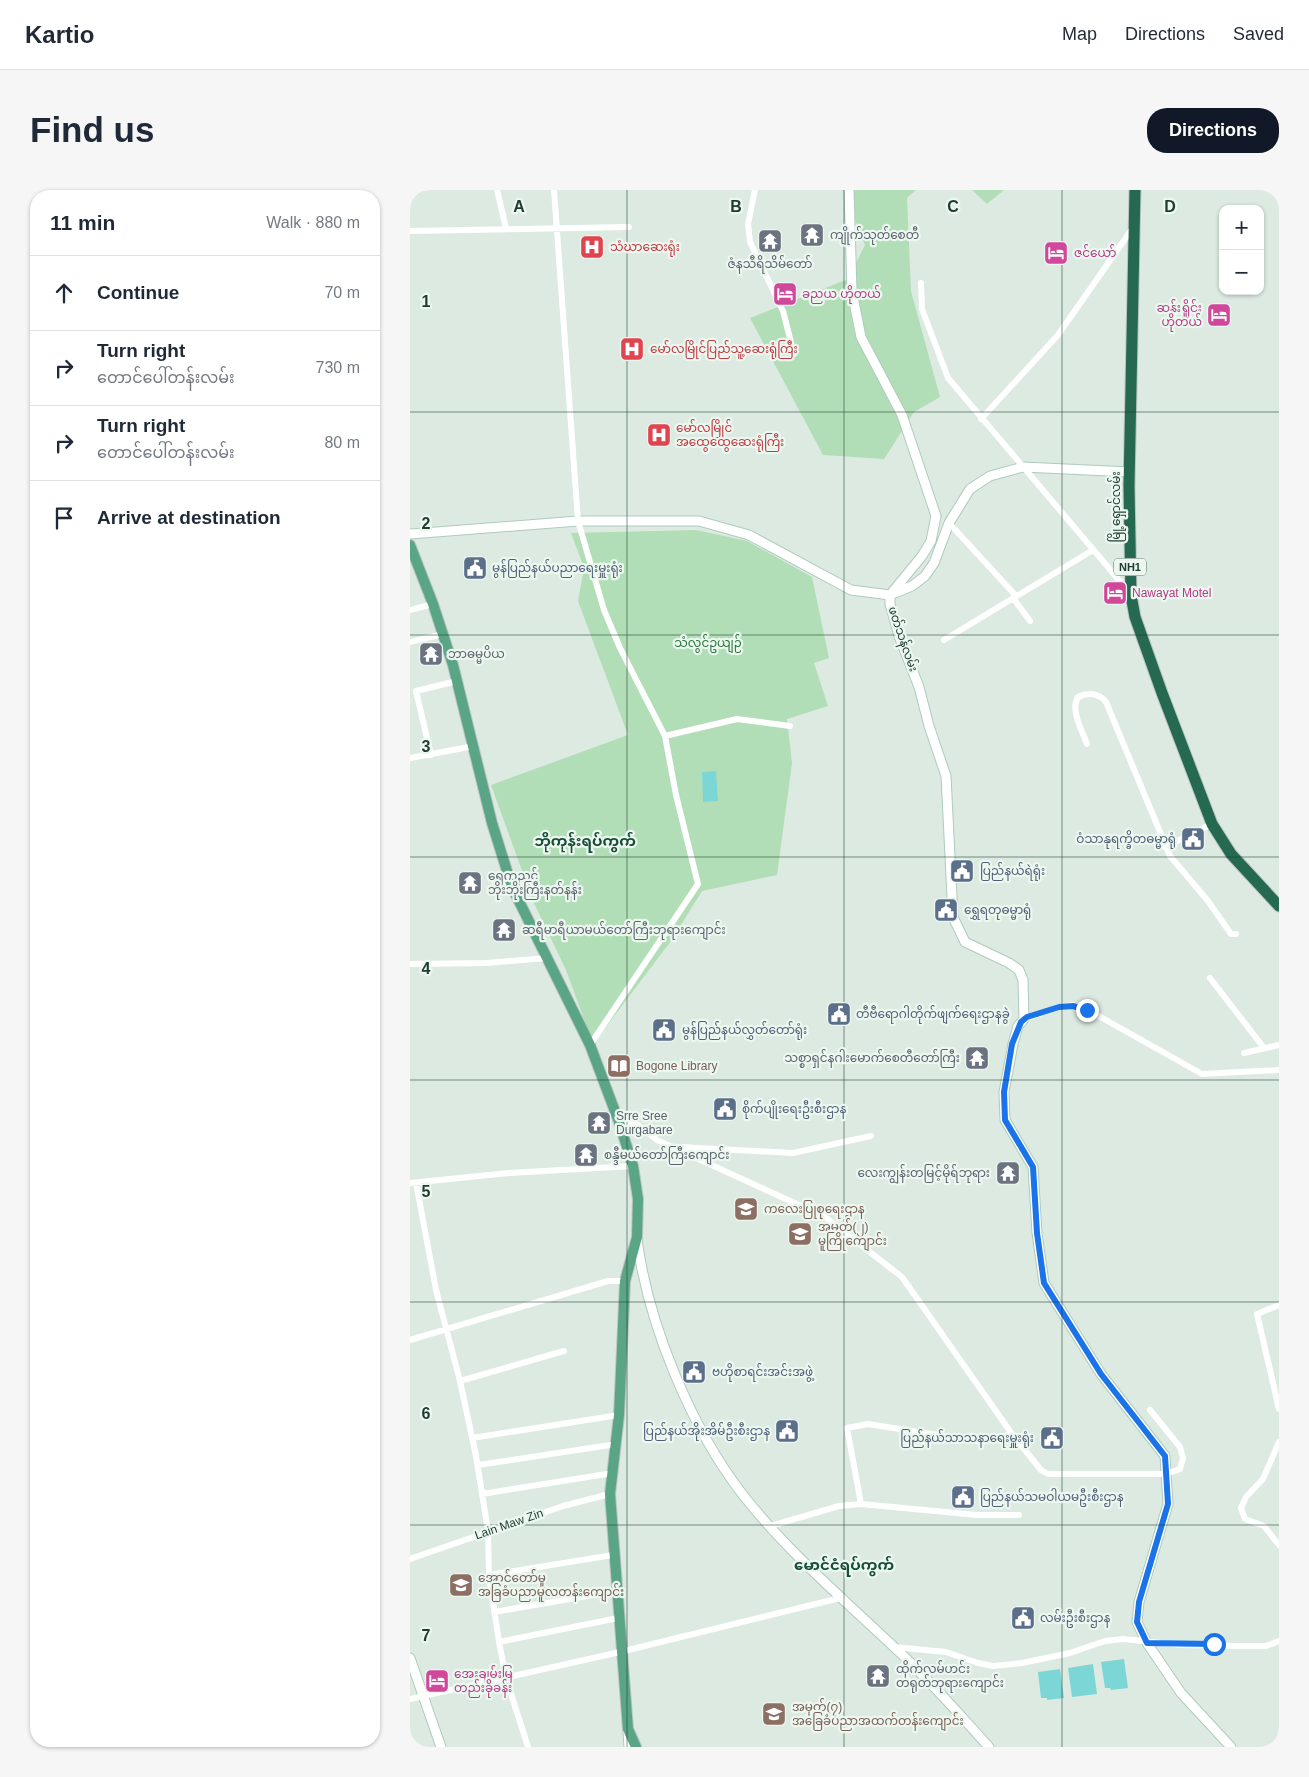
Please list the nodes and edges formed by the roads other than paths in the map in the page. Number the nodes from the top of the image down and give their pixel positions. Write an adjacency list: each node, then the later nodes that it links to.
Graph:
1 (498, 190): 7 (street)
2 (554, 190): 8 (street)
3 (755, 190): 12 (street)
4 (849, 190): 21 (street, ဖတ်သန်လမ်း)
5 (1135, 190): 9 (highway, မြို့ရှောင်လမ်း / NH1)
6 (629, 227): 8 (street)
7 (506, 228): 8 (street); 10 (street)
8 (558, 228): 16 (street)
9 (1133, 228): 13 (street); 15 (highway, မြို့ရှောင်လမ်း / NH1)
10 (410, 231)
11 (921, 284): 13 (street)
12 (794, 354)
13 (981, 419): 14 (street)
14 (1023, 467): 15 (street); 17 (street); 20 (street)
15 (1130, 472): 22 (highway, မြို့ရှောင်လမ်း / NH1)
16 (578, 521): 18 (street); 21 (street); 32 (street)
17 (949, 523): 21 (street); 23 (street)
18 (410, 534)
19 (410, 545): 24 (main road)
20 (1093, 550): 22 (street); 23 (street)
21 (890, 595): 44 (street, ဖတ်သန်လမ်း)
22 (1130, 595): 37 (highway, မြို့ရှောင်လမ်း / NH1)
23 (1014, 597): 26 (street); 28 (street)
24 (433, 604): 25 (street); 27 (main road)
25 (410, 610)
26 (1030, 621)
27 (443, 634): 29 (street); 30 (main road)
28 (944, 640)
29 (410, 642)
30 (458, 681): 34 (main road); 35 (street)
31 (790, 726): 32 (street)
32 (665, 736): 46 (street)
33 (1087, 744): 38 (street)
34 (474, 746): 35 (street); 41 (main road)
35 (431, 755): 36 (street)
36 (410, 758)
37 (1212, 824): 38 (street); 39 (highway, မြို့ရှောင်လမ်း / NH1)
38 (1165, 847): 40 (street)
39 (1279, 906)
40 (1236, 934)
41 (548, 958): 42 (street); 46 (main road)
42 (410, 964)
43 (1210, 978): 47 (street)
44 (1024, 1019): 49 (street); 71 (street)
45 (1279, 1045): 47 (street)
46 (590, 1046): 50 (main road)
47 (1264, 1048): 48 (street)
48 (1244, 1053)
49 (1279, 1070)
50 (619, 1122): 52 (street); 53 (main road)
51 (871, 1136): 52 (street)
52 (675, 1147): 65 (street)
53 (633, 1166): 54 (street); 55 (main road)
54 (413, 1183): 58 (street)
55 (637, 1237): 56 (main road); 76 (street)
56 (625, 1281): 58 (street); 64 (main road)
57 (1279, 1305): 62 (street)
58 (446, 1330): 59 (street); 61 (street)
59 (410, 1340)
60 (564, 1351): 61 (street)
61 (460, 1381): 66 (street)
62 (1279, 1409)
63 (1150, 1410): 71 (street)
64 (619, 1415): 66 (street); 68 (main road)
65 (1012, 1434): 71 (street); 74 (street)
66 (472, 1438): 69 (street)
67 (1279, 1442): 78 (street)
68 (617, 1444): 69 (street); 70 (main road)
69 (478, 1465): 72 (street)
70 (612, 1473): 72 (street); 73 (main road)
71 (1166, 1474): 88 (street)
72 (482, 1494): 77 (street)
73 (610, 1494): 77 (street, Lain Maw Zin); 79 (main road)
74 (861, 1504): 75 (street); 76 (street)
75 (1019, 1515)
76 (771, 1526): 83 (street)
77 (488, 1531): 80 (street, Lain Maw Zin); 81 (street)
78 (1279, 1545)
79 (613, 1555): 81 (street); 82 (main road)
80 (410, 1560)
81 (489, 1575): 84 (street)
82 (616, 1591): 84 (street); 85 (main road)
83 (840, 1598): 89 (street); 90 (street)
84 (494, 1612): 86 (street)
85 (618, 1618): 86 (street); 90 (main road)
86 (499, 1642): 92 (street)
87 (1279, 1642): 88 (street)
88 (1147, 1643): 89 (street); 101 (street)
89 (894, 1647): 100 (street)
90 (620, 1652): 92 (street); 95 (main road)
91 (410, 1658): 93 (street)
92 (506, 1678): 93 (street); 97 (street)
93 (423, 1696): 94 (street); 96 (street)
94 (410, 1699)
95 (628, 1729): 98 (street); 99 (main road)
96 (441, 1747)
97 (528, 1747)
98 (629, 1747)
99 (636, 1747)
100 (990, 1747)
101 (1231, 1747)

